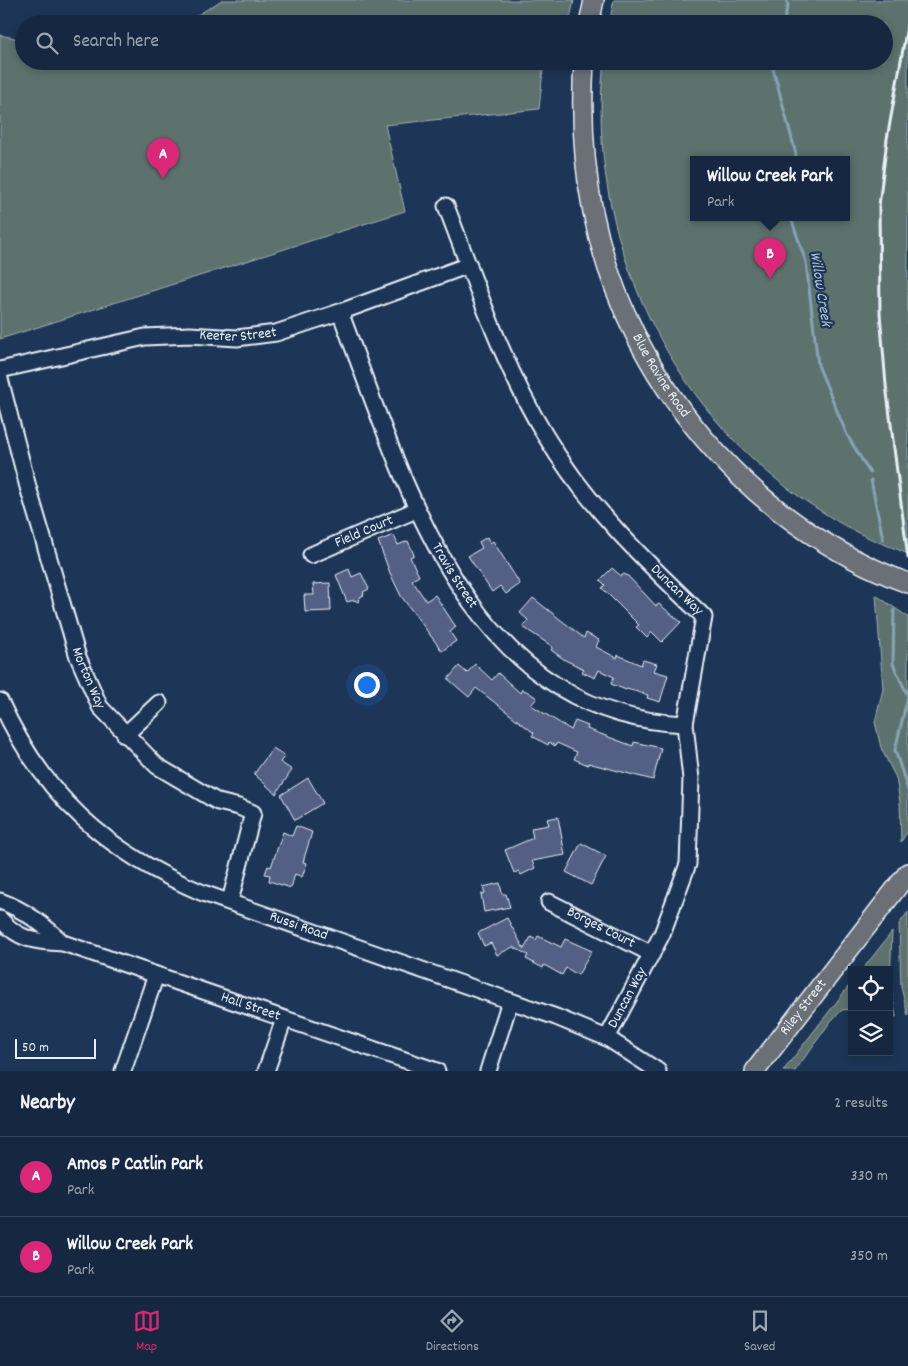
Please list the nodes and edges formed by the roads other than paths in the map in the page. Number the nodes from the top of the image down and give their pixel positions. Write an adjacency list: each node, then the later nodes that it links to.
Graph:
1 (594, 0): 2 (main road)
2 (591, 15)
3 (584, 70): 11 (main road, Blue Ravine Road)
4 (446, 206): 5 (street)
5 (469, 265): 6 (street, Keefer Street); 14 (street, Duncan Way)
6 (340, 312): 7 (street, Keefer Street); 9 (street, Travis Street)
7 (0, 370)
8 (0, 379): 15 (street, Morton Way)
9 (416, 510): 10 (street, Field Court); 14 (street, Travis Street)
10 (311, 555)
11 (903, 581)
12 (0, 701): 18 (street, Russi Road)
13 (159, 703): 15 (street)
14 (685, 724): 22 (street, Duncan Way)
15 (125, 735): 18 (street, Morton Way)
16 (908, 873): 32 (main road, Riley Street)
17 (0, 901): 21 (street, Hall Street)
18 (230, 901): 24 (street, Russi Road)
19 (548, 902): 22 (street, Borges Court)
20 (0, 919): 21 (street, Hall Street)
21 (63, 943): 23 (street, Hall Street)
22 (652, 954): 26 (street, Duncan Way)
23 (156, 975): 25 (street, Hall Street); 27 (street)
24 (510, 1001): 26 (street, Russi Road); 30 (street)
25 (284, 1018): 28 (street); 29 (street, Hall Street)
26 (607, 1038): 31 (street, Russi Road)
27 (123, 1071)
28 (266, 1071)
29 (438, 1071)
30 (488, 1071)
31 (658, 1071)
32 (755, 1071)

